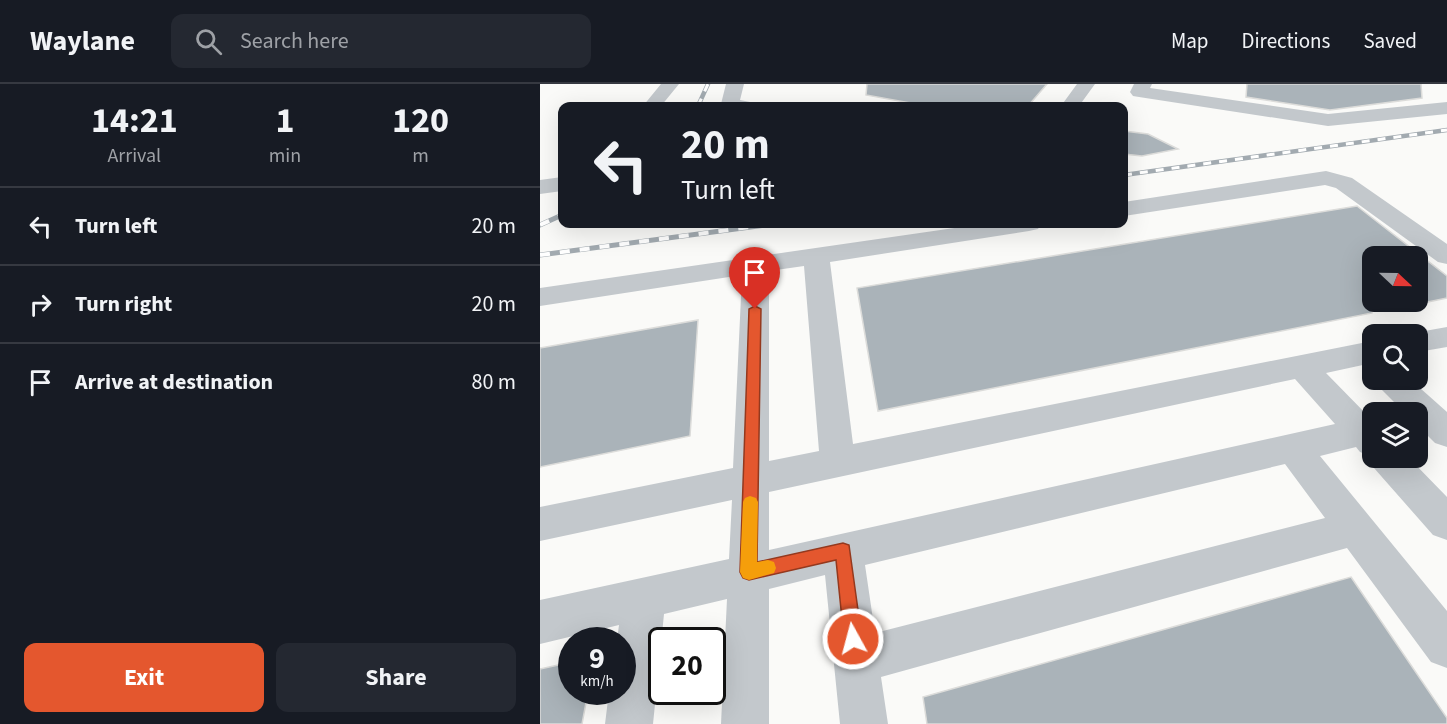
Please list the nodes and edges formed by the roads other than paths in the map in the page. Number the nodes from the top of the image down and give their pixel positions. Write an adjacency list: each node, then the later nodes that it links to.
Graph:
1 (670, 84): 5 (lane)
2 (735, 84): 6 (lane)
3 (1086, 84): 7 (lane)
4 (1143, 84): 8 (lane)
5 (655, 102)
6 (730, 102)
7 (1073, 102)
8 (1447, 108)
9 (558, 185): 10 (lane)
10 (540, 187)
11 (1128, 208): 14 (lane)
12 (1002, 228): 13 (lane)
13 (816, 255): 15 (lane); 26 (lane)
14 (1447, 256)
15 (756, 264): 16 (lane); 28 (lane)
16 (540, 297)
17 (1447, 337): 18 (lane)
18 (1428, 340)
19 (1362, 357): 20 (lane)
20 (1301, 366): 22 (lane); 26 (lane)
21 (1402, 390): 23 (lane)
22 (1362, 431)
23 (1447, 432)
24 (1362, 445): 25 (lane)
25 (1293, 448): 31 (lane); 32 (lane)
26 (838, 463): 28 (lane)
27 (1396, 468): 29 (lane)
28 (751, 482): 30 (lane); 33 (lane)
29 (1447, 523)
30 (540, 524)
31 (1355, 528): 36 (lane); 37 (lane)
32 (843, 550): 33 (lane); 37 (lane)
33 (749, 572): 34 (lane); 39 (lane)
34 (644, 597): 35 (lane); 38 (lane)
35 (540, 621)
36 (1447, 646)
37 (856, 661): 40 (lane)
38 (629, 724)
39 (744, 724)
40 (864, 724)

